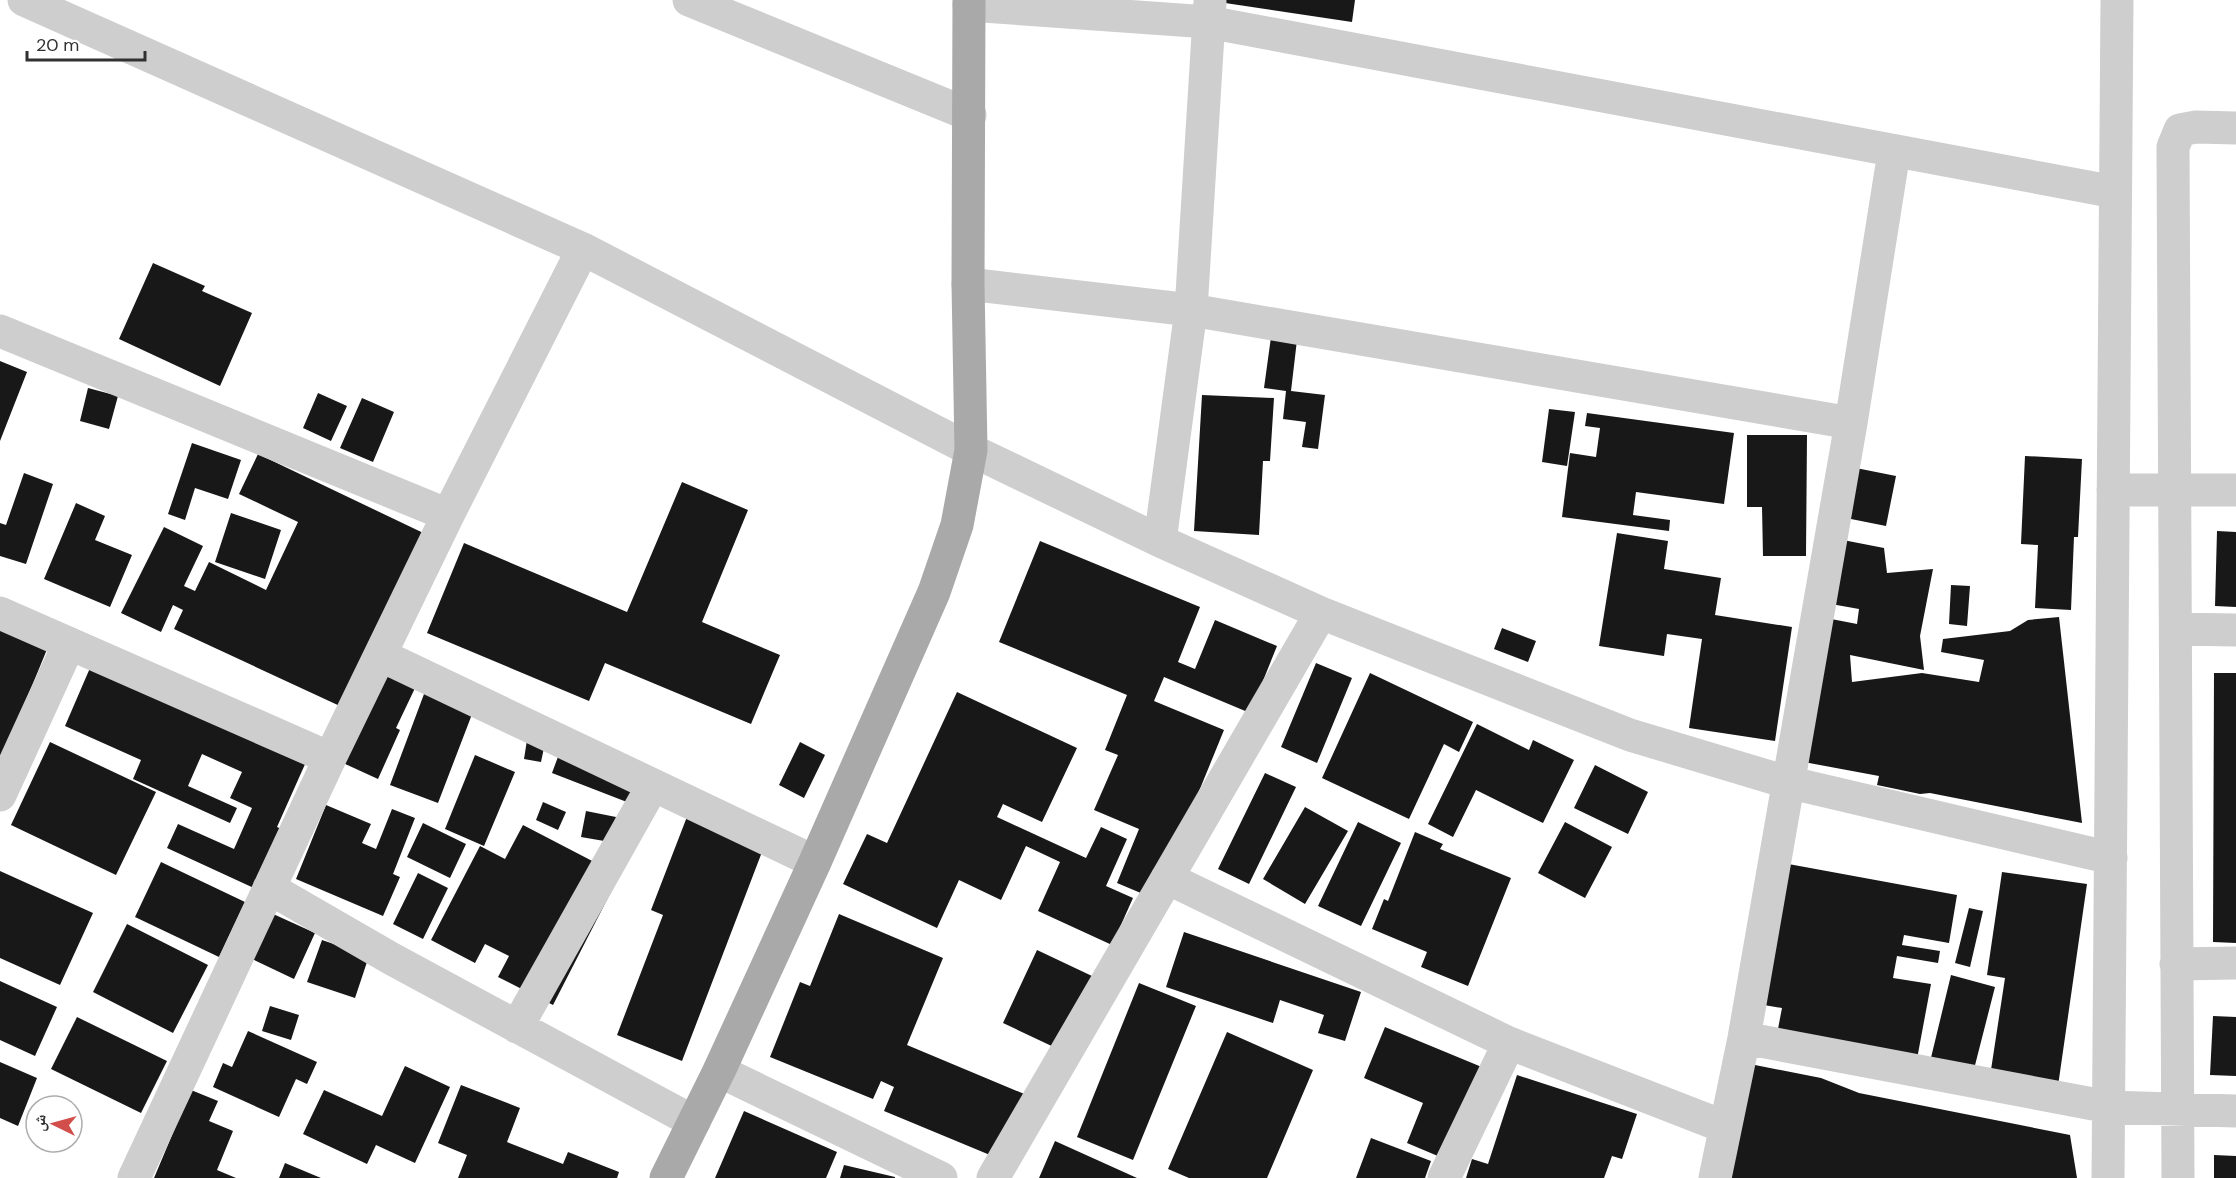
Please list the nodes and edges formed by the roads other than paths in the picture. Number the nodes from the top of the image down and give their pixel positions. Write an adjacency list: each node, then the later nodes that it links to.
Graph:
1 (24, 0): 10 (street)
2 (689, 0): 6 (street)
3 (2117, 0): 9 (street)
4 (969, 2): 5 (street); 6 (main road)
5 (1209, 11): 8 (street); 12 (street)
6 (970, 115): 11 (main road)
7 (2236, 128): 16 (street)
8 (1894, 152): 9 (street); 14 (street)
9 (2115, 192): 17 (street)
10 (583, 249): 15 (street); 19 (street)
11 (968, 284): 12 (street); 15 (main road)
12 (1191, 310): 14 (street); 20 (street)
13 (0, 331): 19 (street)
14 (1851, 423): 28 (street)
15 (971, 450): 20 (street); 32 (main road)
16 (2175, 489): 17 (street); 18 (street); 23 (street)
17 (2113, 490): 31 (street)
18 (2236, 490)
19 (448, 515): 26 (street)
20 (1160, 541): 22 (street)
21 (0, 613): 25 (street)
22 (1321, 613): 28 (street); 33 (street)
23 (2176, 629): 24 (street); 36 (street)
24 (2236, 630)
25 (69, 644): 27 (street); 30 (street)
26 (380, 655): 27 (street); 29 (street)
27 (330, 758): 34 (street)
28 (1787, 782): 31 (street); 38 (street)
29 (653, 785): 32 (street); 37 (street)
30 (0, 795)
31 (2111, 858): 41 (street)
32 (815, 862): 40 (main road)
33 (1167, 878): 39 (street); 49 (street)
34 (269, 888): 37 (street); 46 (street)
35 (2236, 963): 36 (street)
36 (2176, 964): 42 (street)
37 (517, 1027): 44 (street)
38 (1744, 1038): 41 (street); 45 (street)
39 (1509, 1043): 45 (street); 50 (street)
40 (719, 1071): 44 (main road); 48 (street)
41 (2109, 1107): 42 (street); 52 (street)
42 (2178, 1110): 43 (street); 53 (street)
43 (2236, 1111)
44 (694, 1122): 47 (main road)
45 (1725, 1127): 51 (street)
46 (134, 1178)
47 (666, 1178)
48 (941, 1178)
49 (993, 1178)
50 (1444, 1178)
51 (1715, 1178)
52 (2108, 1178)
53 (2178, 1178)

